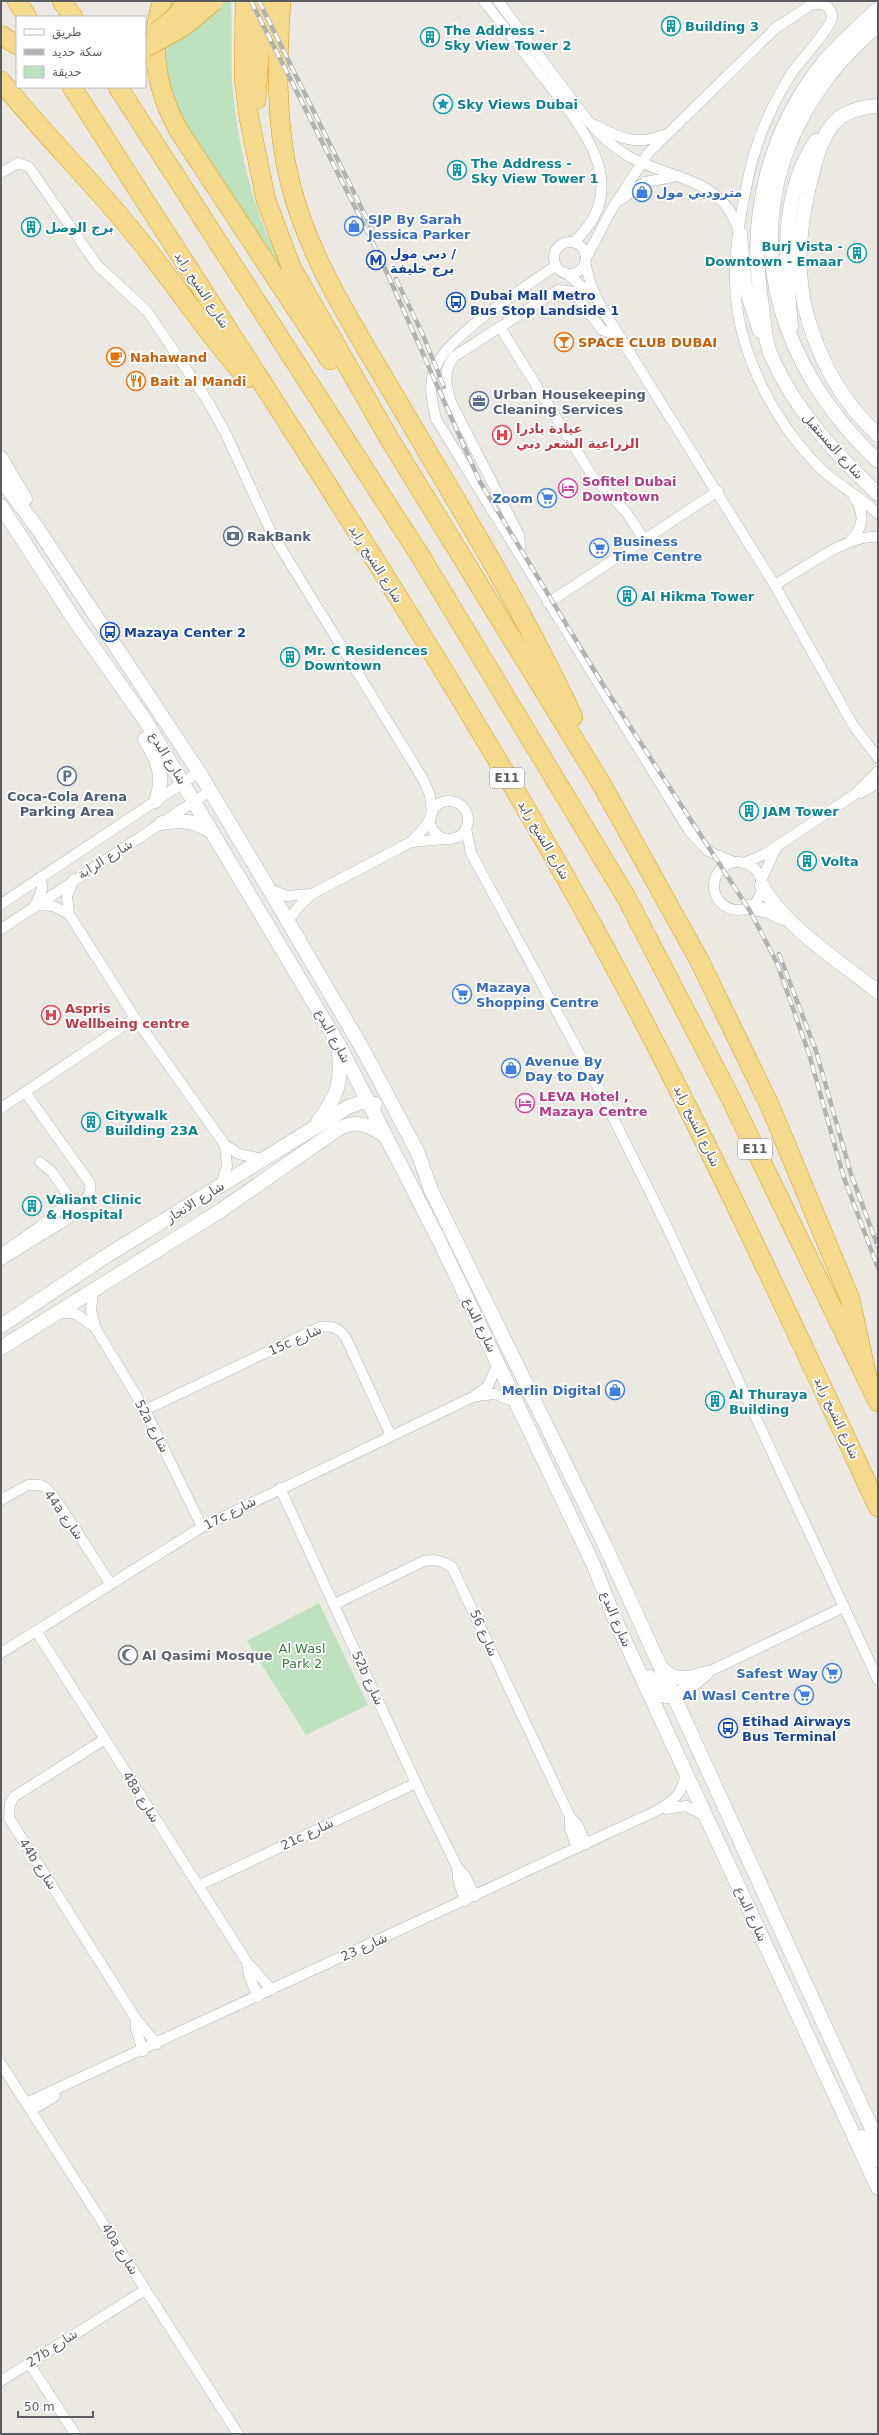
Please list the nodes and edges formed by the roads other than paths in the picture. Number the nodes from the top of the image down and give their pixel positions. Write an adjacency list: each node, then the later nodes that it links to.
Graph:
1 (17, 1): 13 (highway)
2 (62, 1): 14 (highway)
3 (162, 1): 45 (highway)
4 (189, 1): 18 (highway, bridge)
5 (214, 1): 20 (highway, bridge)
6 (245, 1): 28 (highway)
7 (263, 1): 28 (highway)
8 (281, 1): 69 (highway)
9 (498, 1): 25 (street)
10 (804, 1): 16 (street)
11 (488, 3): 34 (street)
12 (878, 9): 42 (main road, شارع المستقبل)
13 (26, 16)
14 (72, 16)
15 (878, 25): 41 (main road, شارع المستقبل)
16 (773, 30): 27 (street); 33 (street)
17 (1, 35): 19 (highway)
18 (146, 40)
19 (16, 44)
20 (146, 47)
21 (1, 81): 43 (highway)
22 (73, 88): 43 (highway, شارع الشيخ زايد / E11)
23 (119, 88): 117 (highway, E11)
24 (878, 106): 26 (main road)
25 (589, 122): 27 (street); 29 (street)
26 (834, 123): 41 (main road); 44 (main road)
27 (666, 133): 29 (street)
28 (258, 158): 45 (highway)
29 (641, 162): 31 (street); 32 (street)
30 (1, 174): 74 (street)
31 (677, 177): 32 (street); 33 (street)
32 (612, 209): 35 (street)
33 (740, 234): 42 (main road); 51 (street)
34 (574, 242): 35 (street); 36 (street)
35 (586, 260): 37 (street); 38 (street)
36 (555, 266): 37 (street); 59 (street)
37 (568, 274): 38 (street)
38 (600, 305): 40 (street)
39 (500, 327): 40 (street); 57 (street); 59 (street)
40 (621, 337): 49 (street)
41 (793, 341): 47 (main road, شارع المستقبل)
42 (769, 351): 50 (main road, شارع المستقبل)
43 (282, 416): 125 (highway, شارع الشيخ زايد / E11)
44 (878, 435)
45 (390, 440): 69 (highway)
46 (1, 458): 55 (main road)
47 (878, 460)
48 (1, 479): 55 (main road, شارع البدع)
49 (718, 490): 57 (street); 61 (street)
50 (878, 494)
51 (853, 495): 53 (street); 58 (street)
52 (1, 506): 60 (main road, شارع البدع)
53 (878, 514)
54 (1, 524): 60 (main road)
55 (38, 529): 66 (main road, شارع البدع)
56 (878, 537): 58 (street)
57 (644, 539): 62 (street)
58 (851, 540): 61 (street)
59 (519, 554): 62 (street)
60 (33, 555): 63 (main road, شارع البدع)
61 (775, 586): 64 (street)
62 (548, 603): 81 (street)
63 (145, 720): 67 (main road, شارع البدع); 72 (main road)
64 (878, 758)
65 (878, 771): 71 (street)
66 (199, 772): 67 (street, شارع الراية); 70 (main road, شارع البدع)
67 (183, 783): 72 (street, شارع الراية); 73 (main road, شارع البدع)
68 (878, 783): 71 (street)
69 (602, 785): 117 (highway)
70 (210, 791): 73 (street, شارع الراية); 86 (main road, شارع البدع)
71 (854, 795): 80 (street)
72 (156, 801): 83 (street, شارع الراية)
73 (195, 801): 75 (street, شارع الراية); 77 (main road, شارع البدع)
74 (431, 815): 76 (street); 78 (street); 79 (street)
75 (162, 823): 77 (main road); 84 (street, شارع الراية)
76 (466, 828): 78 (street); 82 (street)
77 (214, 833): 97 (main road, شارع البدع)
78 (448, 839): 79 (street); 82 (street)
79 (411, 842): 87 (street)
80 (778, 846): 81 (street); 85 (street)
81 (739, 862): 85 (street); 90 (street)
82 (480, 868): 129 (street)
83 (41, 877): 88 (street, شارع الراية); 89 (street)
84 (74, 879): 89 (street, شارع الراية); 91 (street)
85 (762, 883): 90 (street); 93 (main road)
86 (269, 889): 87 (street); 92 (main road, شارع البدع)
87 (312, 894): 92 (street)
88 (1, 904)
89 (35, 905): 91 (street); 94 (street, شارع الراية)
90 (748, 908): 93 (main road)
91 (69, 914): 96 (street)
92 (288, 921): 107 (main road, شارع البدع)
93 (794, 925): 95 (main road)
94 (1, 929)
95 (878, 992)
96 (135, 1018): 98 (street); 103 (street)
97 (339, 1044): 99 (main road, شارع البدع); 101 (main road, شارع الانجاز)
98 (25, 1092): 100 (street); 108 (street)
99 (368, 1101): 101 (main road); 102 (main road, شارع البدع); 107 (main road)
100 (1, 1108)
101 (313, 1128): 104 (main road, شارع الانجاز)
102 (388, 1139): 111 (main road, شارع الانجاز); 116 (main road, شارع البدع)
103 (225, 1145): 104 (street); 106 (street)
104 (263, 1159): 106 (main road, شارع الانجاز)
105 (40, 1162): 108 (street)
106 (221, 1186): 113 (main road, شارع الانجاز)
107 (431, 1190): 133 (main road, شارع البدع)
108 (73, 1209): 109 (street); 110 (street)
109 (1, 1254)
110 (1, 1260)
111 (93, 1291): 112 (main road, شارع الانجاز); 114 (street, 52a شارع)
112 (59, 1312): 114 (street, 52a شارع); 115 (main road, شارع الانجاز)
113 (1, 1326)
114 (96, 1328): 121 (street, 52a شارع)
115 (1, 1348)
116 (498, 1363): 118 (street, 17c شارع); 119 (main road, شارع البدع)
117 (868, 1380): 120 (highway, E11)
118 (473, 1397): 119 (street, 17c شارع); 122 (street, 17c شارع)
119 (515, 1402): 130 (main road, شارع البدع)
120 (878, 1402)
121 (144, 1410): 122 (street, 15c شارع); 126 (street, 52a شارع)
122 (391, 1436): 123 (street, 17c شارع)
123 (280, 1488): 126 (street, 17c شارع); 128 (street, 52b شارع)
124 (1, 1500): 127 (street, 44a شارع)
125 (878, 1506)
126 (202, 1527): 127 (street, 17c شارع)
127 (110, 1583): 131 (street, 17c شارع)
128 (335, 1604): 139 (street, 52b شارع); 142 (street, شارع 56)
129 (844, 1607): 134 (street); 135 (street)
130 (614, 1617): 136 (main road); 138 (main road, شارع البدع)
131 (36, 1631): 132 (street, 17c شارع); 137 (street, 48a شارع)
132 (1, 1653)
133 (659, 1665): 134 (main road); 136 (main road, شارع البدع)
134 (706, 1673): 136 (main road)
135 (878, 1680)
136 (672, 1696): 158 (main road, شارع البدع)
137 (105, 1739): 146 (street, 48a شارع); 152 (street, 44b شارع)
138 (686, 1773): 140 (street, شارع 23); 141 (main road, شارع البدع)
139 (416, 1783): 145 (street, 52b شارع); 146 (street, 21c شارع)
140 (656, 1811): 141 (street, شارع 23); 143 (street, شارع 23)
141 (706, 1816): 157 (main road, شارع البدع)
142 (570, 1817): 143 (street, شارع 56); 144 (street, شارع 56)
143 (586, 1844): 144 (street, شارع 23)
144 (577, 1848): 147 (street, شارع 23)
145 (457, 1867): 147 (street, 52b شارع); 148 (street, 52b شارع)
146 (198, 1886): 149 (street, 48a شارع)
147 (475, 1896): 148 (street, شارع 23)
148 (465, 1901): 150 (street, شارع 23)
149 (247, 1962): 150 (street, 48a شارع); 151 (street, 48a شارع)
150 (272, 1990): 151 (street, شارع 23)
151 (258, 1997): 153 (street, شارع 23)
152 (136, 2019): 153 (street, 44b شارع); 154 (street, 44b شارع)
153 (157, 2044): 154 (street, شارع 23)
154 (143, 2050): 156 (street, شارع 23)
155 (1, 2064): 156 (street, 40a شارع)
156 (29, 2107): 161 (street, 40a شارع)
157 (855, 2138): 159 (main road); 160 (main road, شارع البدع)
158 (878, 2142)
159 (878, 2160)
160 (878, 2188)
161 (144, 2287): 162 (street, 27b شارع); 165 (street, 40a شارع)
162 (29, 2363): 163 (street, 27b شارع); 164 (street)
163 (1, 2380)
164 (75, 2434)
165 (238, 2434)

